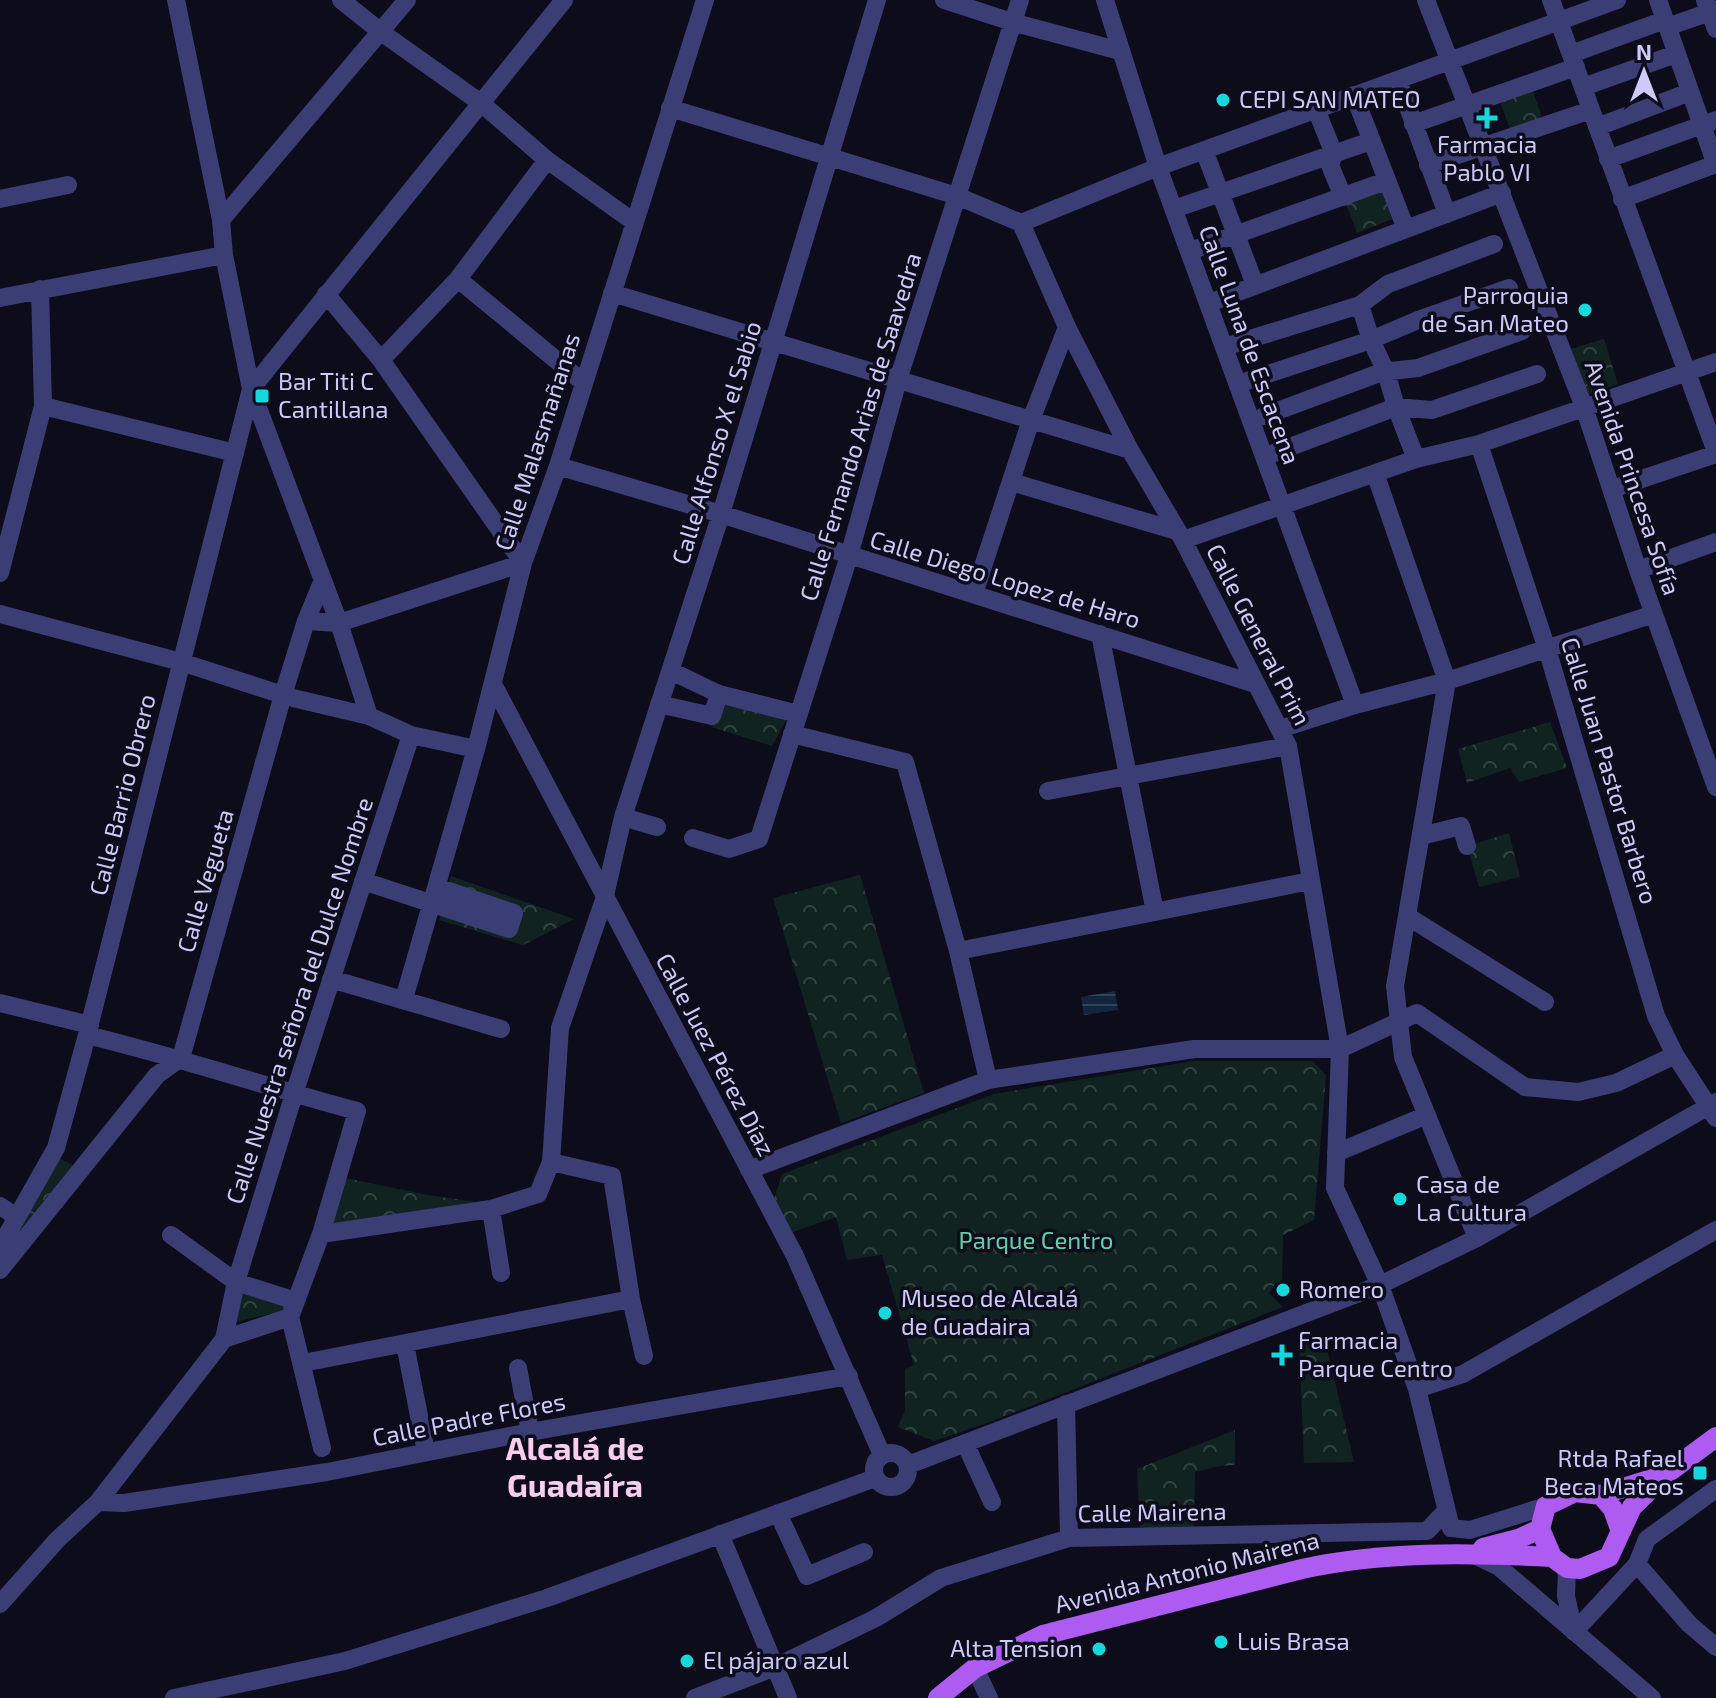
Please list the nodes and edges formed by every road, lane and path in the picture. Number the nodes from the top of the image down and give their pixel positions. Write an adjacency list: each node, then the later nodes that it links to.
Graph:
1 (176, 0): 54 (street)
2 (341, 0): 18 (street)
3 (407, 0): 18 (street)
4 (564, 0): 27 (street)
5 (705, 0): 29 (street, Calle Malasmañanas)
6 (877, 0): 38 (street, Calle Alfonso X el Sabio)
7 (944, 0): 16 (street)
8 (1020, 0): 16 (street, Calle Fernando Arias de Saavedra)
9 (1105, 0): 19 (street, Calle Luna de Escacena)
10 (1426, 0): 21 (street, Avenida Princesa Sofía)
11 (1551, 0): 15 (street)
12 (1658, 0): 17 (street)
13 (1611, 1): 15 (street)
14 (1712, 13): 17 (street)
15 (1559, 21): 21 (street); 22 (street)
16 (1012, 22): 19 (street); 48 (street, Calle Fernando Arias de Saavedra)
17 (1666, 24): 20 (street); 22 (street)
18 (381, 32): 27 (street); 54 (street)
19 (1120, 51): 43 (street, Calle Luna de Escacena)
20 (1676, 54): 24 (street); 25 (street)
21 (1448, 61): 23 (street); 28 (street, Avenida Princesa Sofía)
22 (1573, 61): 24 (street); 28 (street)
23 (1398, 80): 26 (street); 33 (street)
24 (1583, 87): 31 (street)
25 (1690, 92): 31 (street); 32 (street)
26 (1354, 95): 30 (street); 34 (street)
27 (481, 103): 40 (street); 67 (street)
28 (1466, 106): 33 (street); 35 (street, Avenida Princesa Sofía)
29 (670, 108): 38 (street); 55 (street, Calle Malasmañanas)
30 (1316, 109): 36 (street); 37 (street)
31 (1594, 118): 35 (street); 39 (street)
32 (1709, 122): 39 (street); 41 (street)
33 (1413, 124): 42 (street)
34 (1371, 141): 37 (street); 44 (street)
35 (1483, 146): 42 (street); 46 (street, Avenida Princesa Sofía)
36 (1204, 150): 43 (street); 47 (street)
37 (1334, 154): 47 (street); 49 (street)
38 (831, 157): 48 (street); 74 (street, Calle Alfonso X el Sabio)
39 (1608, 159): 51 (street)
40 (547, 160): 55 (street); 62 (street)
41 (1716, 164): 51 (street)
42 (1428, 165): 53 (street)
43 (1158, 167): 52 (street, Calle Luna de Escacena); 56 (street)
44 (1386, 181): 49 (street); 57 (street)
45 (68, 185): 50 (street)
46 (1502, 193): 53 (street); 87 (street, Avenida Princesa Sofía)
47 (1221, 194): 52 (street); 58 (street)
48 (957, 196): 56 (street); 81 (street, Calle Fernando Arias de Saavedra)
49 (1343, 197): 58 (street)
50 (0, 199)
51 (1622, 199): 78 (street)
52 (1174, 209): 60 (street, Calle Luna de Escacena)
53 (1447, 214): 57 (street)
54 (221, 220): 61 (street)
55 (634, 222): 66 (street, Calle Malasmañanas)
56 (1021, 223): 71 (street, Calle General Prim)
57 (1406, 229): 63 (street)
58 (1237, 236): 60 (street); 63 (street)
59 (1494, 244): 70 (street)
60 (1190, 251): 69 (street, Calle Luna de Escacena)
61 (224, 255): 65 (street); 84 (street)
62 (458, 279): 76 (street); 83 (street)
63 (1255, 285): 69 (street)
64 (1509, 288): 73 (street)
65 (40, 289): 68 (street); 85 (street)
66 (612, 293): 74 (street); 83 (street, Calle Malasmañanas)
67 (326, 294): 76 (street); 84 (street)
68 (0, 298)
69 (1209, 303): 100 (street, Calle Luna de Escacena)
70 (1360, 305): 73 (street); 75 (street)
71 (1067, 327): 89 (street); 91 (street, Calle General Prim)
72 (1522, 331): 79 (street)
73 (1371, 340): 79 (street); 82 (street)
74 (772, 342): 81 (street); 101 (street, Calle Alfonso X el Sabio)
75 (1234, 344)
76 (381, 360): 105 (street)
77 (1716, 362): 78 (street)
78 (1687, 371): 87 (street); 94 (street)
79 (1386, 372): 86 (street); 88 (street)
80 (1537, 374): 86 (street)
81 (898, 380): 89 (street); 104 (street, Calle Fernando Arias de Saavedra)
82 (1247, 381)
83 (584, 383): 96 (street, Calle Malasmañanas)
84 (251, 389): 92 (street, Calle Barrio Obrero); 108 (street)
85 (43, 406): 92 (street); 107 (street)
86 (1396, 407): 93 (street); 95 (street)
87 (1584, 407): 90 (street); 99 (street, Avenida Princesa Sofía)
88 (1264, 416)
89 (1031, 420): 91 (street); 98 (street)
90 (1479, 444): 95 (street); 115 (street, Calle Juan Pastor Barbero)
91 (1130, 450): 102 (street, Calle General Prim)
92 (235, 453): 116 (street, Calle Barrio Obrero)
93 (1274, 453)
94 (1716, 453): 99 (street)
95 (1416, 459): 97 (street)
96 (558, 466): 101 (street, Calle Diego Lopez de Haro); 105 (street, Calle Malasmañanas)
97 (1375, 473): 100 (street); 118 (street)
98 (1011, 482): 102 (street); 109 (street)
99 (1612, 489): 106 (street, Avenida Princesa Sofía)
100 (1282, 504): 102 (street); 124 (street, Calle Luna de Escacena)
101 (721, 514): 104 (street, Calle Diego Lopez de Haro); 117 (street, Calle Alfonso X el Sabio)
102 (1180, 535): 120 (street, Calle General Prim)
103 (1716, 542): 106 (street)
104 (849, 556): 109 (street, Calle Diego Lopez de Haro); 125 (street, Calle Fernando Arias de Saavedra)
105 (523, 563): 113 (street); 119 (street, Calle Malasmañanas)
106 (1638, 570): 111 (street, Avenida Princesa Sofía)
107 (0, 573)
108 (323, 580): 112 (street, Calle Vegueta); 113 (street)
109 (974, 594): 114 (street, Calle Diego Lopez de Haro)
110 (0, 614): 116 (street)
111 (1654, 614): 115 (street); 132 (street, Avenida Princesa Sofía)
112 (306, 621): 113 (street); 122 (street, Calle Vegueta)
113 (339, 623): 126 (street)
114 (1100, 634): 120 (street, Calle Diego Lopez de Haro); 131 (street)
115 (1547, 649): 118 (street); 154 (street, Calle Juan Pastor Barbero)
116 (181, 662): 122 (street); 152 (street, Calle Barrio Obrero)
117 (671, 671): 121 (street); 123 (street, Calle Alfonso X el Sabio)
118 (1447, 681): 124 (street); 136 (street)
119 (493, 684): 130 (street, Calle Malasmañanas); 142 (street, Calle Juez Pérez Díaz)
120 (1255, 684): 129 (street, Calle General Prim)
121 (719, 694): 123 (street); 125 (street)
122 (288, 697): 126 (street); 155 (street, Calle Vegueta)
123 (659, 704): 134 (street, Calle Alfonso X el Sabio)
124 (1355, 705): 129 (street)
125 (798, 714): 127 (street, Calle Fernando Arias de Saavedra)
126 (369, 716): 128 (street)
127 (792, 734): 137 (street, Calle Fernando Arias de Saavedra); 145 (street)
128 (411, 735): 130 (street); 139 (street, Calle Nuestra señora del Dulce Nombre)
129 (1284, 738): 131 (street); 140 (street, Calle General Prim)
130 (476, 749): 141 (street, Calle Malasmañanas)
131 (1130, 777): 133 (street); 143 (street)
132 (1716, 787)
133 (1048, 791)
134 (623, 817): 135 (street); 142 (street, Calle Alfonso X el Sabio)
135 (657, 827)
136 (1421, 836): 138 (street); 144 (street)
137 (693, 838)
138 (1467, 846)
139 (363, 881): 141 (street); 146 (street, Calle Nuestra señora del Dulce Nombre)
140 (1310, 881): 143 (street); 153 (street, Calle General Prim)
141 (434, 895): 147 (street, Calle Malasmañanas)
142 (604, 900): 162 (street, Calle Alfonso X el Sabio); 164 (street, Calle Juez Pérez Díaz)
143 (1155, 912): 145 (street)
144 (1407, 916): 148 (street); 150 (street)
145 (958, 951): 156 (street)
146 (331, 979): 147 (street); 157 (street, Calle Nuestra señora del Dulce Nombre)
147 (404, 999): 151 (street)
148 (1545, 1002)
149 (0, 1003): 152 (street)
150 (1398, 1022): 153 (street); 154 (street); 159 (street)
151 (501, 1029)
152 (89, 1030): 155 (street); 160 (street, Calle Barrio Obrero)
153 (1340, 1049): 156 (street); 161 (street, Calle General Prim)
154 (1675, 1055): 158 (street, Calle Juan Pastor Barbero)
155 (181, 1058): 157 (street); 163 (street)
156 (988, 1080): 164 (street)
157 (294, 1094): 169 (street); 175 (street, Calle Nuestra señora del Dulce Nombre)
158 (1714, 1108): 171 (street)
159 (1427, 1115): 161 (street); 171 (street)
160 (56, 1148): 163 (street); 167 (street, Calle Barrio Obrero)
161 (1336, 1153): 176 (street, Calle General Prim)
162 (551, 1162): 166 (street); 177 (street)
163 (83, 1165): 173 (street)
164 (749, 1170): 184 (street, Calle Juez Pérez Díaz)
165 (0, 1206): 167 (street)
166 (491, 1209): 169 (street); 174 (street)
167 (17, 1217): 172 (street, Calle Barrio Obrero)
168 (1716, 1230): 185 (street)
169 (321, 1234): 178 (street)
170 (171, 1235): 175 (street)
171 (1477, 1238): 176 (street)
172 (0, 1247)
173 (0, 1270)
174 (501, 1273)
175 (236, 1282): 178 (street); 179 (street, Calle Nuestra señora del Dulce Nombre)
176 (1380, 1285): 185 (street, Calle General Prim); 186 (street)
177 (631, 1299): 180 (street); 181 (street)
178 (293, 1309): 179 (street); 182 (street)
179 (224, 1339): 198 (street)
180 (405, 1344): 182 (street); 191 (street)
181 (644, 1356)
182 (303, 1363): 190 (street)
183 (518, 1368): 187 (street)
184 (849, 1376): 187 (street, Calle Padre Flores); 192 (street, Calle Juez Pérez Díaz)
185 (1417, 1389): 201 (street, Calle General Prim)
186 (1066, 1404): 189 (street); 206 (street)
187 (530, 1432): 191 (street, Calle Padre Flores)
188 (1716, 1437): 194 (main road)
189 (965, 1443): 193 (street); 199 (street)
190 (322, 1448)
191 (426, 1452): 198 (street, Calle Padre Flores)
192 (882, 1455): 193 (street); 195 (street)
193 (908, 1465): 195 (street)
194 (1666, 1474): 197 (main road); 204 (main road)
195 (875, 1478): 202 (street)
196 (1716, 1489): 210 (street)
197 (1601, 1495): 200 (main road); 204 (main road)
198 (98, 1502): 211 (street)
199 (992, 1502)
200 (1546, 1506): 201 (street); 203 (main road)
201 (1445, 1512): 206 (street, Calle Mairena)
202 (778, 1513): 205 (street); 207 (street)
203 (1540, 1529): 208 (main road); 209 (main road)
204 (1620, 1529): 209 (main road)
205 (720, 1534): 214 (street); 217 (street)
206 (1069, 1538): 214 (street, Calle Mairena)
207 (864, 1552)
208 (1467, 1552): 209 (main road); 212 (street); 215 (main road, Avenida Antonio Mairena)
209 (1560, 1562): 212 (street)
210 (1637, 1564): 212 (street); 213 (street)
211 (0, 1604)
212 (1574, 1632): 216 (street)
213 (1716, 1647)
214 (775, 1667): 218 (street, Calle Mairena); 219 (street)
215 (975, 1668): 220 (main road, Avenida Antonio Mairena); 221 (street)
216 (1643, 1696)
217 (174, 1698)
218 (695, 1698)
219 (788, 1698)
220 (938, 1698)
221 (989, 1698)

